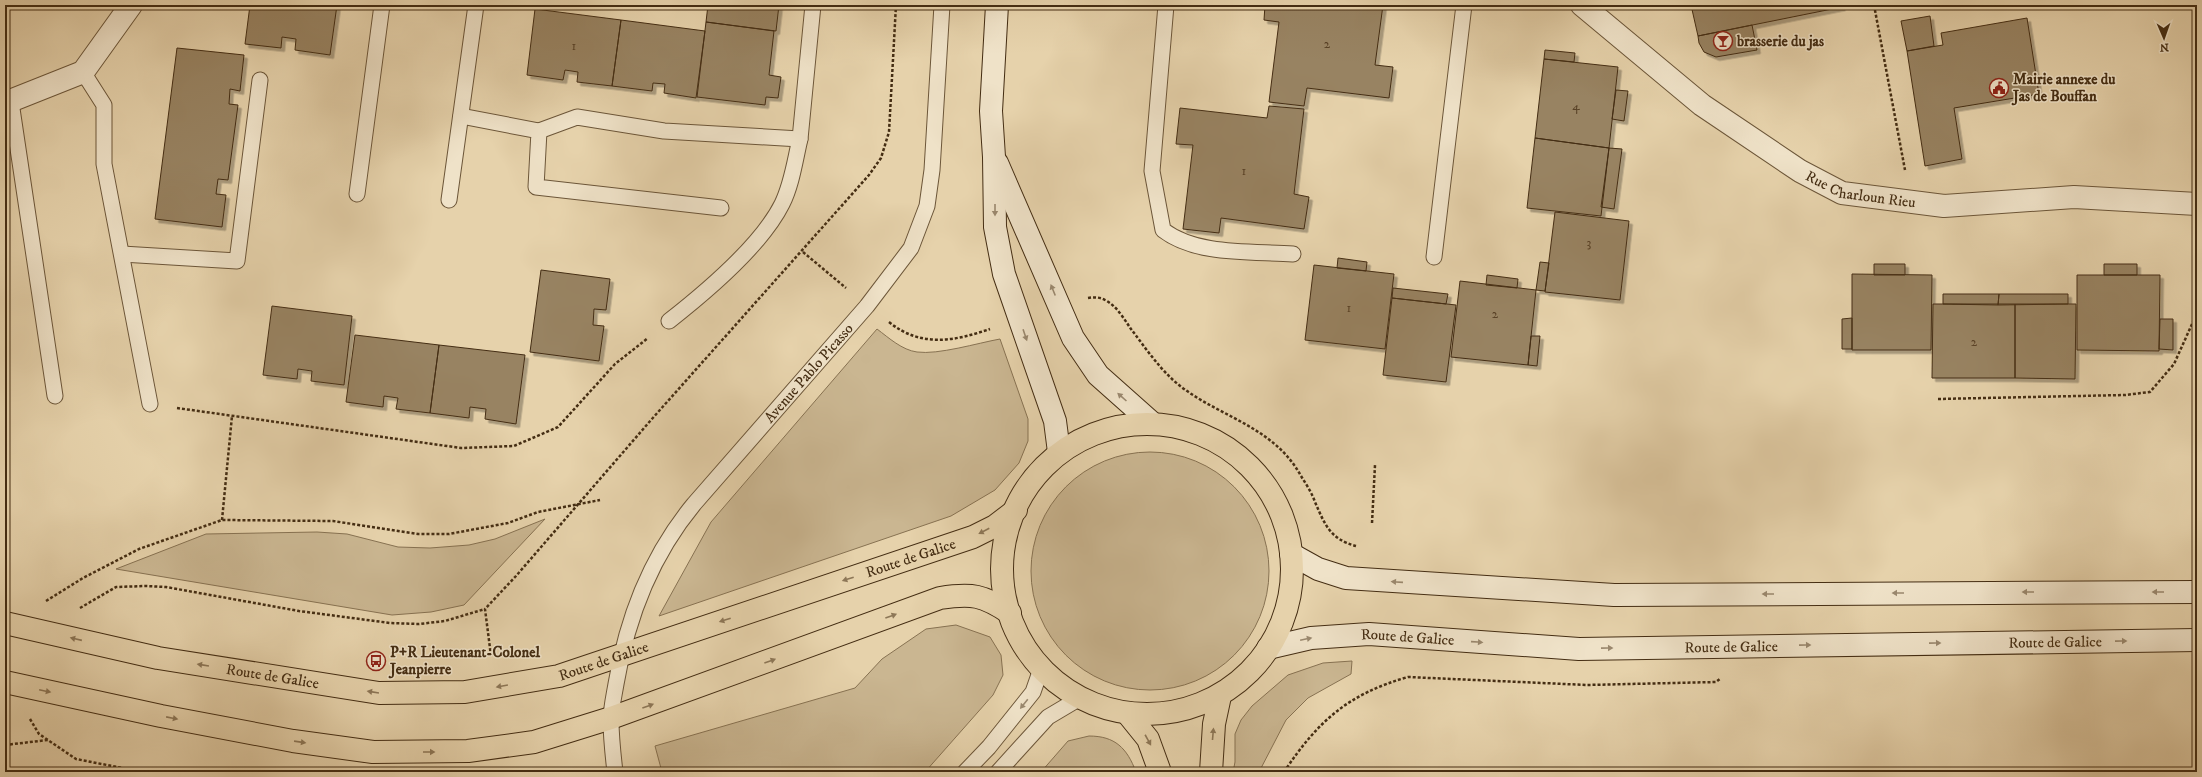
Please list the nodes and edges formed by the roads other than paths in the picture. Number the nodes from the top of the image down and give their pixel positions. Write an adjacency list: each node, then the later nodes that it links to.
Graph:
1 (131, 5): 10 (main road)
2 (382, 5): 17 (lane)
3 (476, 5): 13 (lane)
4 (814, 5): 15 (lane)
5 (942, 5): 36 (lane, Avenue Pablo Picasso)
6 (997, 5): 16 (main road)
7 (1166, 5): 22 (lane)
8 (1464, 5): 23 (lane)
9 (1582, 5): 19 (main road, Rue Charloun Rieu)
10 (83, 72): 12 (main road); 21 (lane)
11 (260, 80): 21 (lane)
12 (9, 112): 25 (lane)
13 (461, 116): 14 (lane); 18 (lane)
14 (539, 131): 15 (lane); 20 (lane)
15 (800, 139): 24 (lane)
16 (994, 157): 27 (main road, one-way to 16); 28 (main road, one-way to 28)
17 (357, 194)
18 (449, 200)
19 (2197, 204)
20 (721, 208)
21 (122, 254): 26 (lane)
22 (1293, 254)
23 (1434, 257)
24 (669, 321)
25 (55, 396)
26 (150, 404)
27 (1152, 423): 28 (main road); 30 (main road)
28 (1059, 452): 29 (main road)
29 (1016, 510): 32 (main road); 36 (main road, Route de Galice, one-way to 36)
30 (1291, 554): 31 (main road, one-way to 30); 35 (main road)
31 (2197, 592)
32 (1010, 613): 37 (main road); 42 (main road, one-way to 32)
33 (6, 624): 36 (main road, Route de Galice, one-way to 33)
34 (2197, 640): 35 (main road, Route de Galice, one-way to 34)
35 (1268, 648): 39 (main road)
36 (621, 655): 42 (lane, Avenue Pablo Picasso)
37 (1041, 669): 40 (main road); 44 (lane, one-way to 44)
38 (6, 683): 42 (main road, one-way to 42)
39 (1220, 696): 41 (main road); 47 (main road, one-way to 39)
40 (1080, 698): 41 (main road); 45 (lane)
41 (1127, 713): 46 (main road, one-way to 46)
42 (611, 718): 43 (lane, Avenue Pablo Picasso)
43 (615, 772)
44 (965, 772)
45 (998, 772)
46 (1160, 772)
47 (1211, 772)

